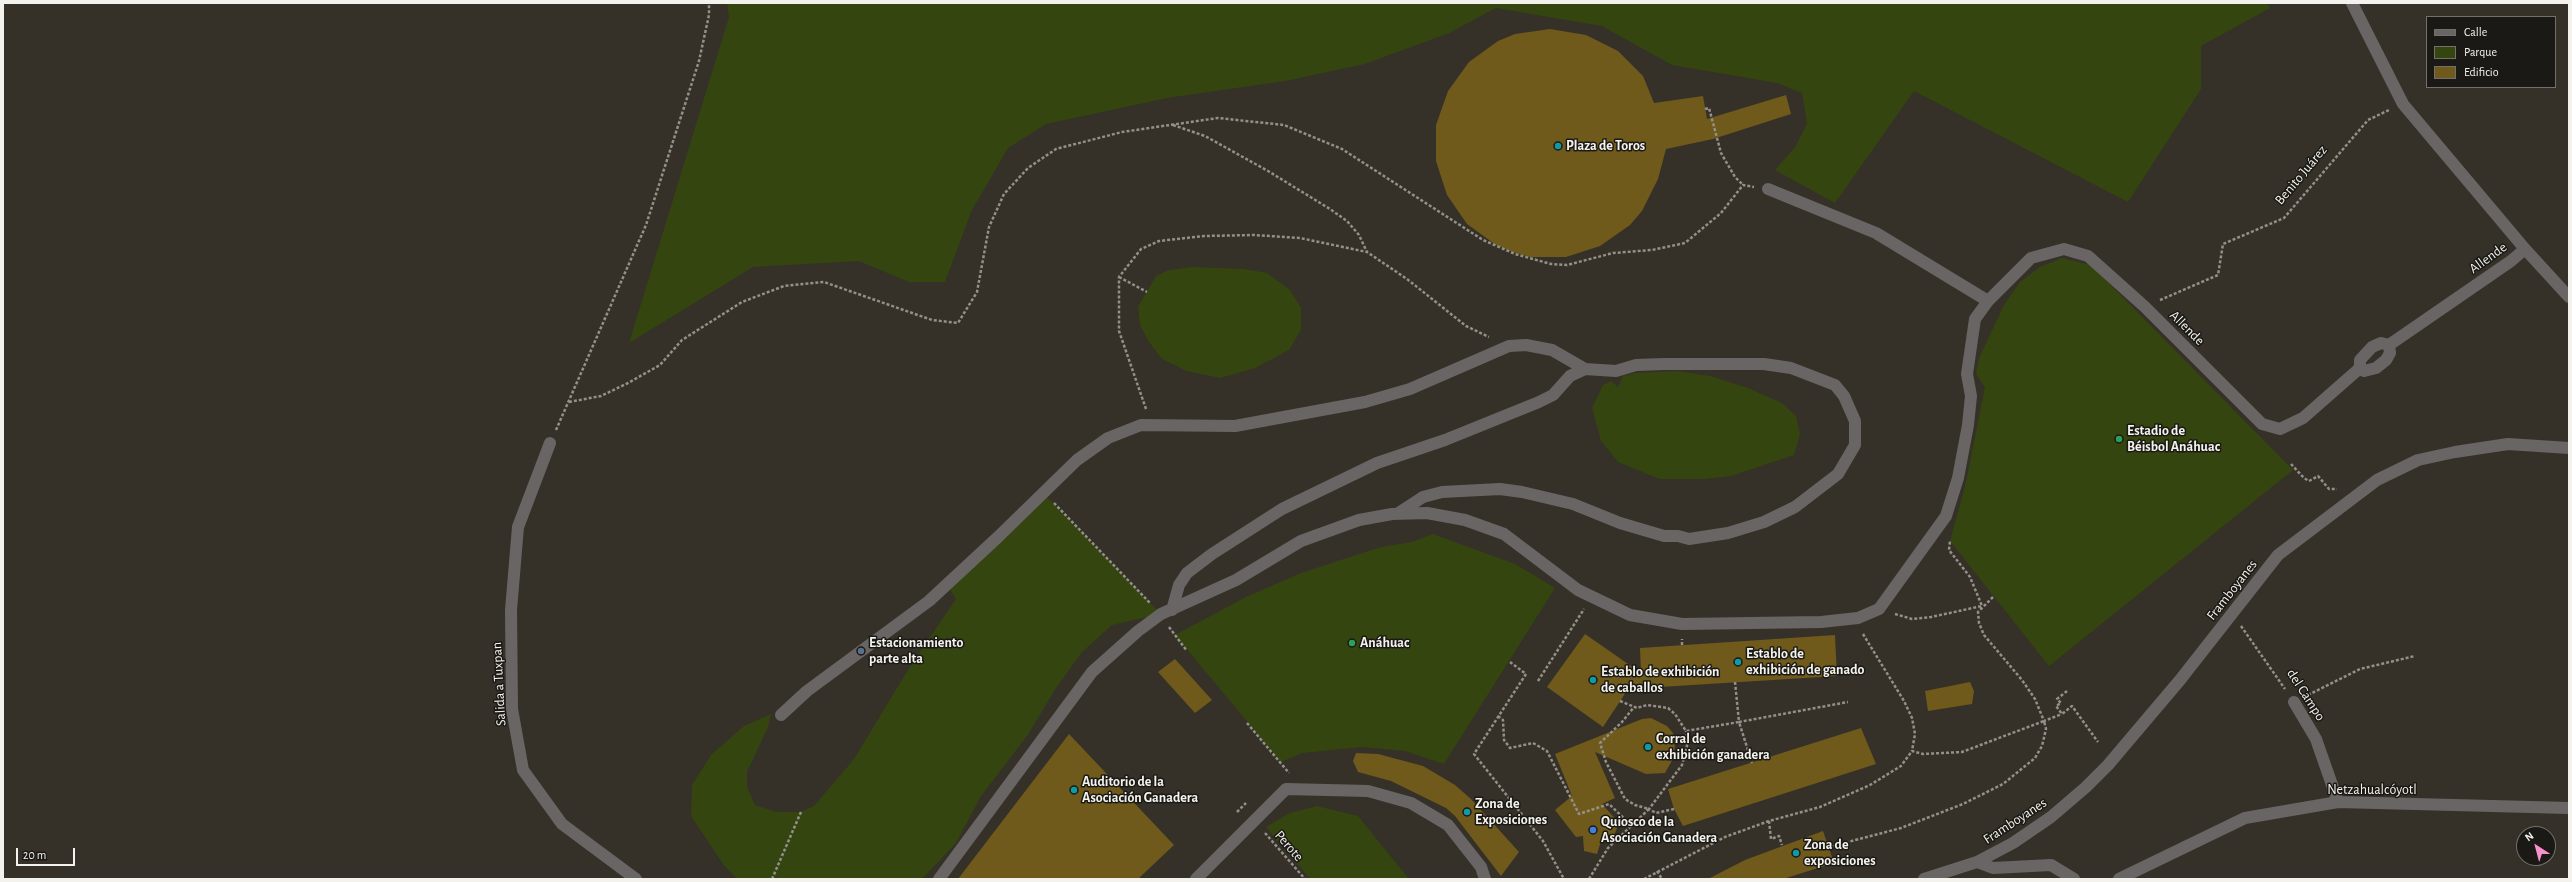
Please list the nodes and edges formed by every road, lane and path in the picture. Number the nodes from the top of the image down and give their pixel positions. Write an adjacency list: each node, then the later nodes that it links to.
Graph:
1 (709, 3): 19 (path)
2 (2352, 3): 3 (street)
3 (2403, 104): 8 (street); 14 (path, Benito Juárez)
4 (1705, 109): 6 (path)
5 (1171, 124): 6 (path); 9 (path); 19 (path)
6 (1743, 185): 7 (path)
7 (1768, 189): 13 (street)
8 (2525, 249): 12 (street); 15 (street, Allende)
9 (1367, 252): 10 (path); 16 (path)
10 (1120, 277): 11 (path); 20 (path)
11 (1147, 292)
12 (2569, 296)
13 (1988, 301): 14 (street, Allende); 31 (street, Allende)
14 (2145, 307): 17 (street, Allende)
15 (2389, 345): 17 (street, Allende); 17 (street)
16 (1509, 346): 18 (street); 20 (street)
17 (2360, 368)
18 (1585, 369): 26 (street); 32 (street)
19 (569, 402): 21 (path)
20 (1151, 424): 25 (street)
21 (550, 443): 70 (street, Salida a Tuxpan)
22 (2569, 448): 33 (street, Framboyanes)
23 (2291, 464): 24 (path)
24 (2342, 487)
25 (1043, 493): 32 (path); 46 (street)
26 (1398, 514): 29 (street); 32 (street)
27 (1950, 541): 30 (path)
28 (1993, 597): 30 (path)
29 (1591, 598): 34 (street); 38 (path)
30 (1982, 606): 31 (path); 48 (path)
31 (1879, 609): 34 (street)
32 (1166, 612): 35 (path); 72 (street)
33 (2232, 613): 43 (path, del Campo); 68 (street, Framboyanes)
34 (1858, 618): 53 (path)
35 (1187, 651)
36 (2415, 656): 43 (path)
37 (1510, 662): 47 (path)
38 (1538, 681)
39 (1735, 682): 49 (path)
40 (2067, 691): 45 (path)
41 (1620, 701): 44 (path)
42 (1848, 702): 49 (path)
43 (2294, 702): 56 (street, del Campo)
44 (1634, 707): 51 (path); 59 (path)
45 (2062, 714): 48 (path); 52 (path)
46 (782, 715)
47 (1498, 716): 64 (path); 76 (path)
48 (2044, 721): 53 (path); 67 (path)
49 (1739, 722): 51 (path); 54 (path)
50 (1247, 723): 55 (path)
51 (1686, 731): 59 (path)
52 (2098, 742)
53 (1912, 751): 63 (path)
54 (1752, 763)
55 (1290, 777)
56 (2338, 802): 58 (street, Netzahualcóyotl); 82 (street, Netzahualcóyotl)
57 (1246, 803): 62 (path)
58 (2569, 808)
59 (1649, 809): 60 (path); 64 (path)
60 (1674, 809)
61 (801, 812): 71 (path)
62 (1238, 812)
63 (1769, 821): 66 (path); 69 (path)
64 (1632, 826): 77 (path)
65 (1263, 832): 74 (path, Perote)
66 (1782, 845)
67 (1829, 847)
68 (1977, 862): 80 (street); 81 (street)
69 (1657, 871): 78 (path); 79 (path)
70 (636, 879)
71 (772, 879)
72 (939, 879)
73 (1196, 879): 75 (street)
74 (1304, 879)
75 (1485, 879)
76 (1564, 879)
77 (1589, 879)
78 (1644, 879)
79 (1662, 879)
80 (1924, 879)
81 (2074, 879)
82 (2119, 879)

